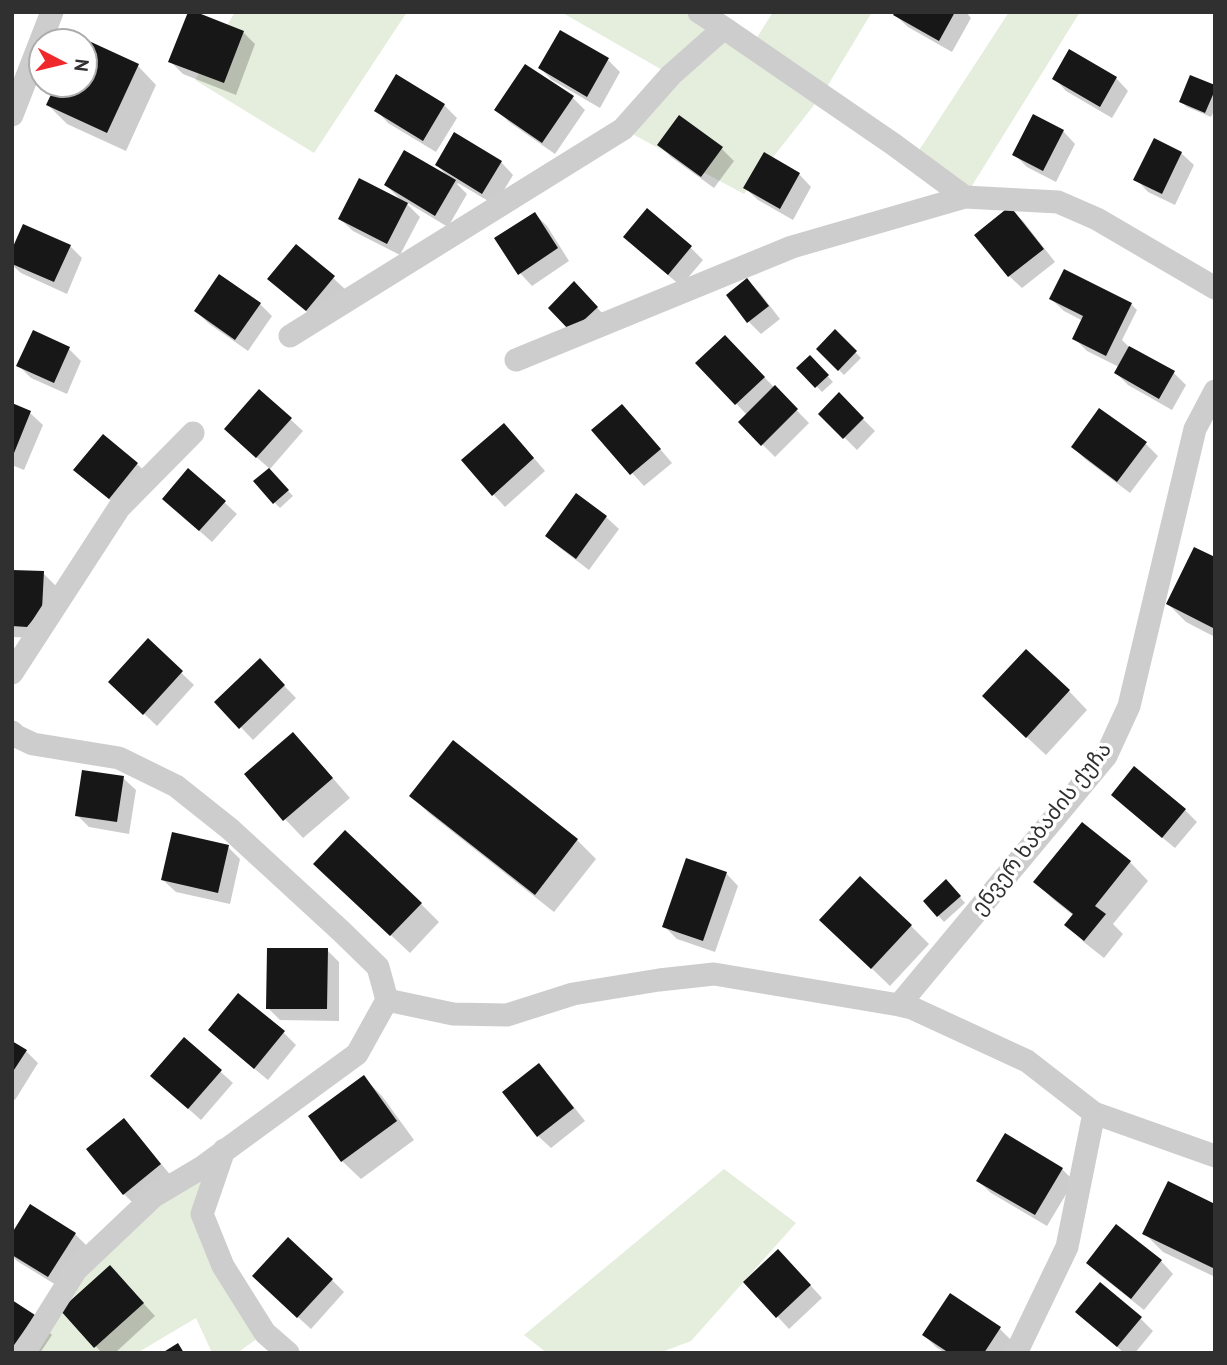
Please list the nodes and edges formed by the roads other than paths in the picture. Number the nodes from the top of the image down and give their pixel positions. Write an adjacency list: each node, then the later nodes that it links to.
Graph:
1 (52, 12): 4 (street)
2 (699, 12): 3 (street)
3 (724, 28): 5 (street); 7 (street)
4 (12, 115)
5 (965, 197): 6 (street); 8 (street)
6 (1215, 288)
7 (290, 336)
8 (516, 360)
9 (1215, 391): 14 (street, ენვერ ხაბაძის ქუჩა)
10 (193, 433): 11 (street)
11 (12, 673)
12 (12, 732): 13 (street)
13 (387, 1000): 14 (street); 16 (street)
14 (899, 1005): 15 (street)
15 (1094, 1113): 17 (street); 20 (street)
16 (224, 1150): 18 (street); 19 (street)
17 (1215, 1156)
18 (24, 1353)
19 (288, 1353)
20 (1016, 1353)

